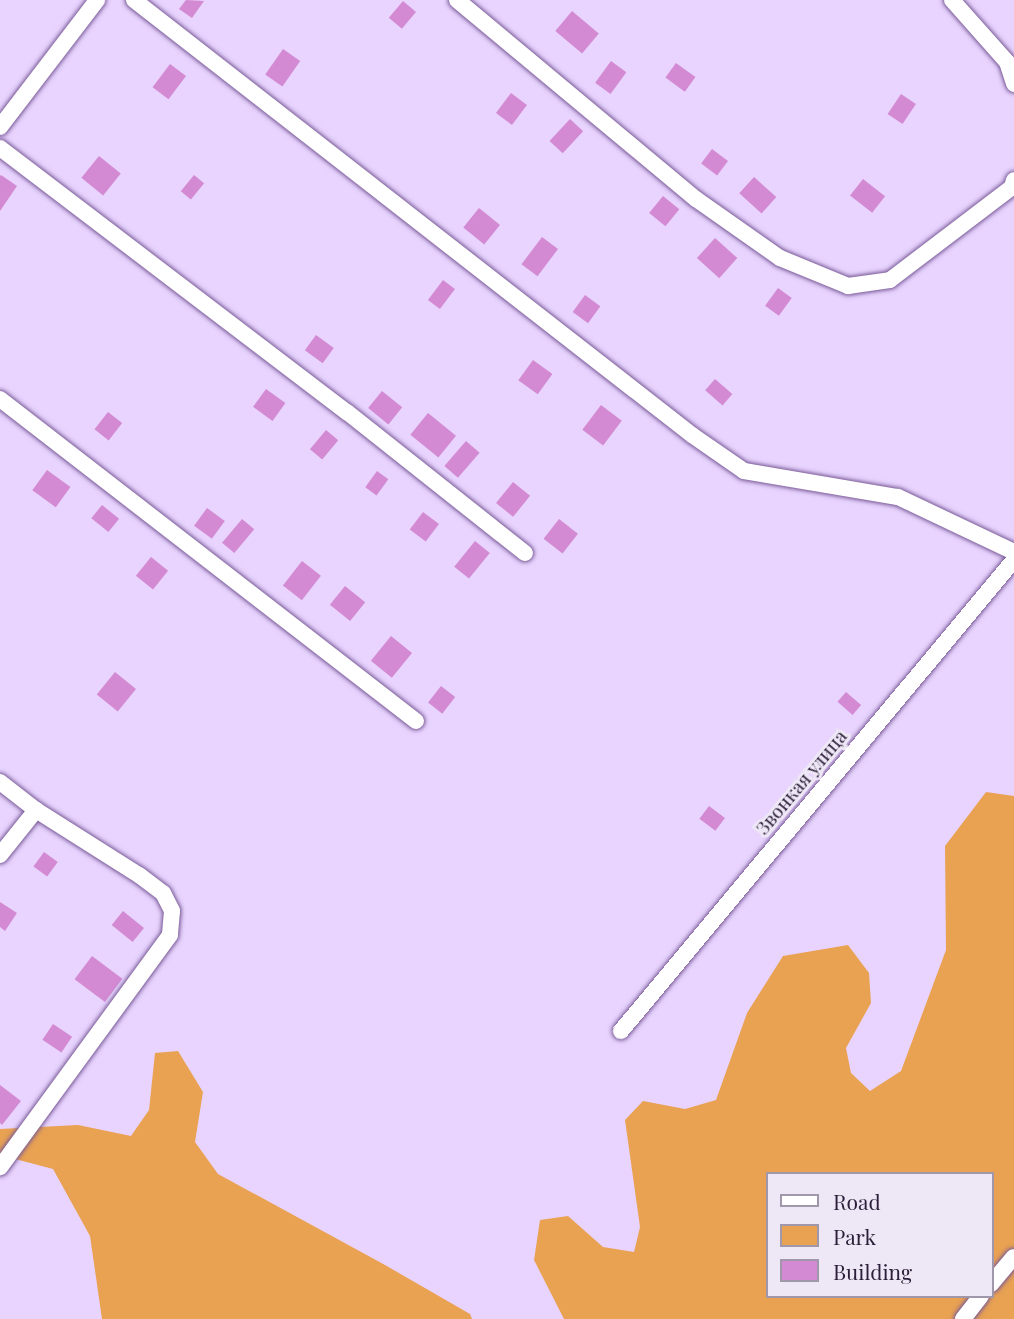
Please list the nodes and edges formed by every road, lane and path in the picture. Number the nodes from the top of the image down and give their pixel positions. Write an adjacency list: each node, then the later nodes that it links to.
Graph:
1 (97, 0): 6 (street)
2 (134, 0): 10 (street)
3 (457, 0): 8 (street)
4 (952, 0): 5 (street)
5 (1014, 84)
6 (0, 127)
7 (0, 148): 11 (street)
8 (1014, 180)
9 (0, 399): 13 (street)
10 (1014, 551)
11 (526, 552)
12 (1014, 560): 17 (street, Звонкая улица)
13 (416, 721)
14 (0, 782): 15 (street)
15 (36, 810): 16 (street); 19 (street)
16 (0, 855)
17 (621, 1031)
18 (0, 1138): 19 (street)
19 (15, 1147): 20 (street)
20 (0, 1167)
21 (1014, 1257): 22 (street)
22 (993, 1282)
23 (979, 1298): 24 (street)
24 (962, 1319)

